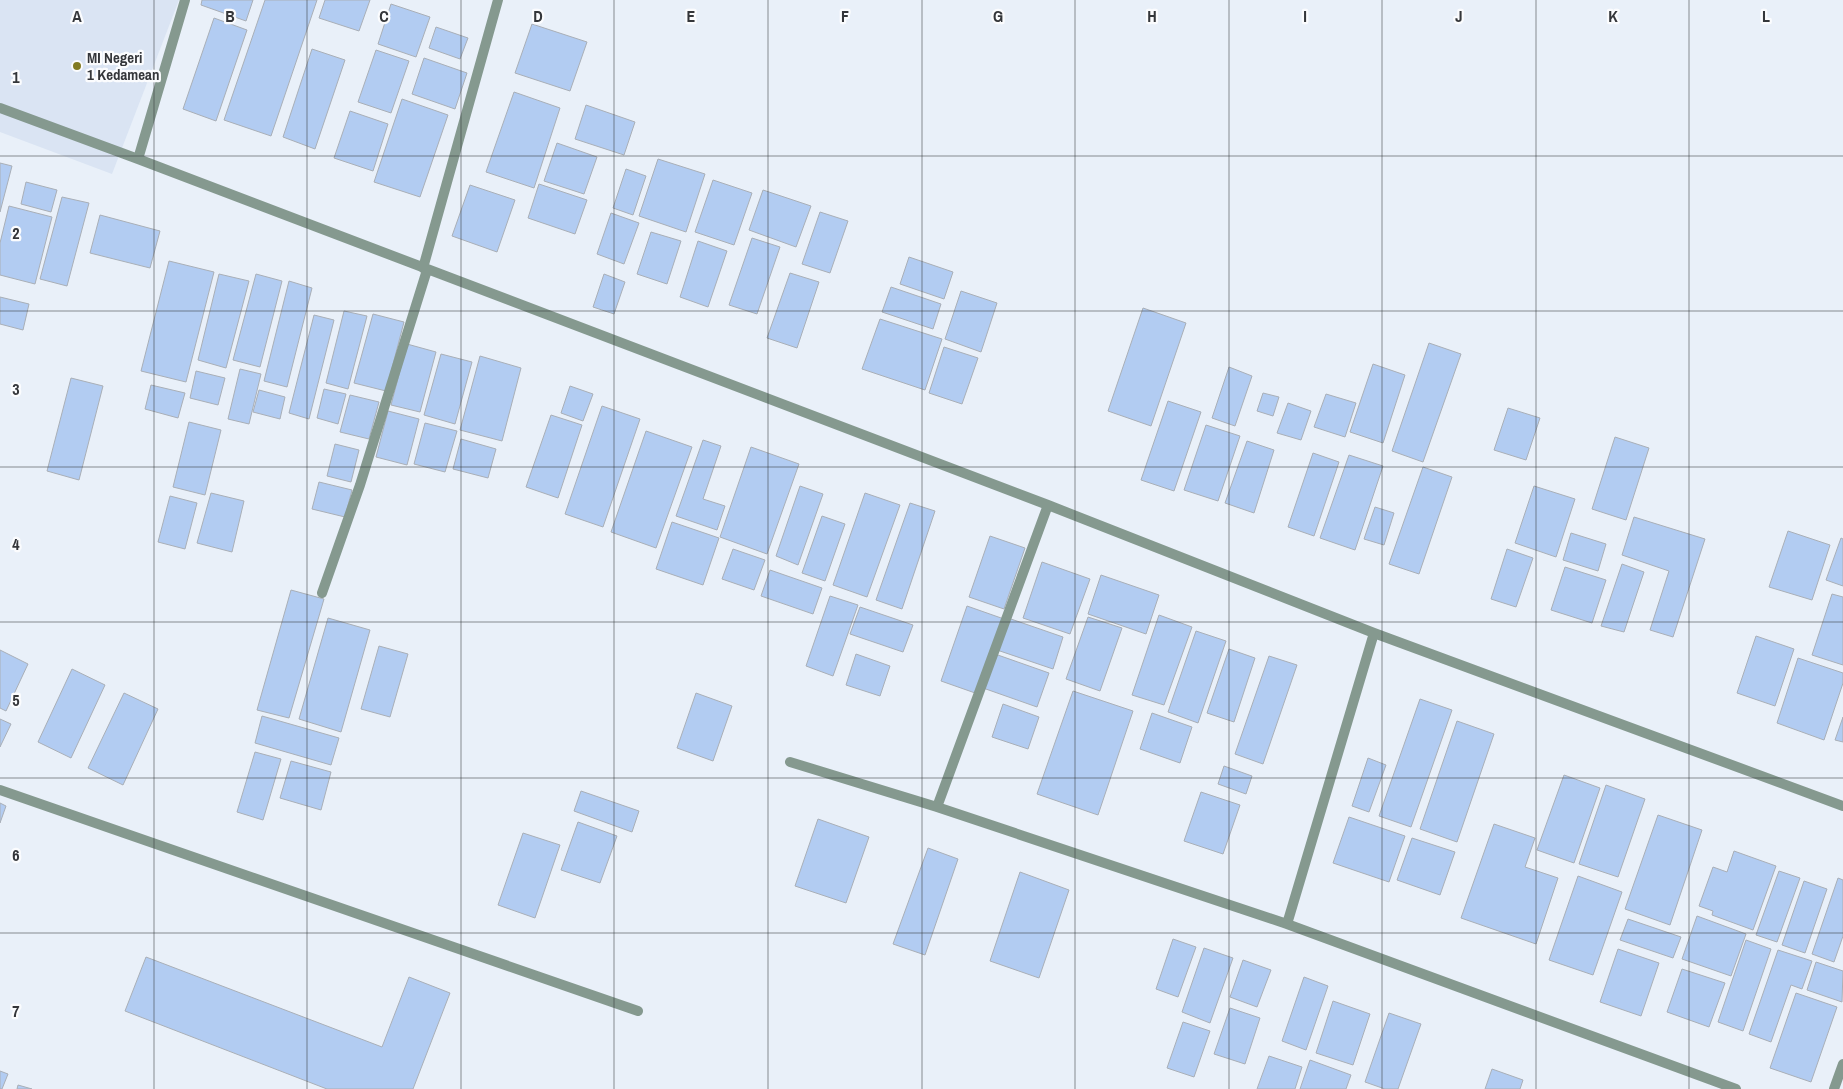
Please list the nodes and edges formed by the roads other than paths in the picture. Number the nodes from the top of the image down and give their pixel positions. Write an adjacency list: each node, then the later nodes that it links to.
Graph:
1 (184, 0): 4 (street)
2 (498, 0): 5 (street)
3 (0, 108): 4 (street)
4 (138, 159): 5 (street)
5 (425, 269): 6 (street); 7 (street)
6 (1048, 505): 8 (street); 12 (street)
7 (322, 593)
8 (1374, 633): 11 (street); 13 (street)
9 (790, 762): 12 (street)
10 (0, 790): 14 (street)
11 (1843, 806)
12 (937, 807): 13 (street)
13 (1287, 924): 16 (street)
14 (638, 1011)
15 (1843, 1064): 17 (street)
16 (1736, 1089)
17 (1834, 1089)

